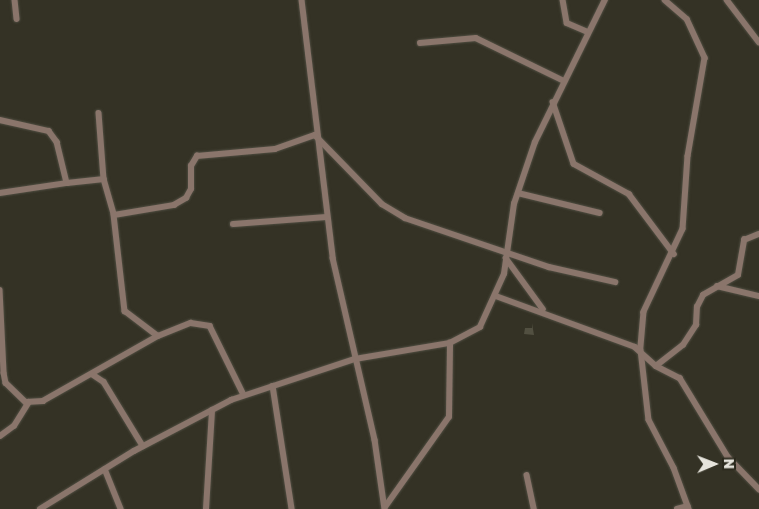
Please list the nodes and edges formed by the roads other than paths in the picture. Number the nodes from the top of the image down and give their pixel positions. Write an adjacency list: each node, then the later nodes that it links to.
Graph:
1 (15, 0): 7 (street)
2 (302, 0): 15 (street)
3 (563, 0): 8 (street)
4 (605, 0): 8 (street)
5 (665, 0): 26 (street)
6 (727, 0): 9 (street)
7 (17, 19)
8 (588, 32): 11 (street)
9 (759, 42)
10 (420, 43): 11 (street)
11 (564, 81): 12 (street)
12 (553, 102): 19 (street); 26 (street)
13 (99, 113): 16 (street)
14 (0, 120): 17 (street)
15 (315, 135): 21 (street); 22 (street); 25 (street)
16 (104, 179): 17 (street); 21 (street)
17 (67, 182): 18 (street)
18 (0, 193)
19 (518, 193): 20 (street); 25 (street)
20 (600, 213)
21 (114, 215): 34 (street)
22 (327, 216): 23 (street); 37 (street)
23 (232, 224)
24 (759, 234): 29 (street)
25 (508, 251): 27 (street); 28 (street)
26 (674, 254): 36 (street)
27 (506, 258): 31 (street); 33 (street)
28 (615, 282)
29 (717, 286): 32 (street); 38 (street)
30 (0, 290): 42 (street)
31 (496, 296): 33 (street); 35 (street)
32 (759, 296)
33 (544, 310): 36 (street)
34 (158, 336): 39 (street); 41 (street)
35 (450, 343): 37 (street); 50 (street)
36 (641, 350): 38 (street); 49 (street)
37 (354, 359): 40 (street); 50 (street)
38 (656, 366): 48 (street)
39 (92, 374): 42 (street); 45 (street)
40 (273, 386): 41 (street); 54 (street)
41 (244, 395): 43 (street)
42 (29, 402): 44 (street)
43 (212, 410): 45 (street); 53 (street)
44 (0, 436)
45 (143, 446): 46 (street)
46 (105, 469): 51 (street); 52 (street)
47 (527, 475): 55 (street)
48 (759, 489)
49 (688, 507): 56 (street)
50 (386, 508)
51 (40, 509)
52 (120, 509)
53 (206, 509)
54 (292, 509)
55 (534, 509)
56 (677, 509)

